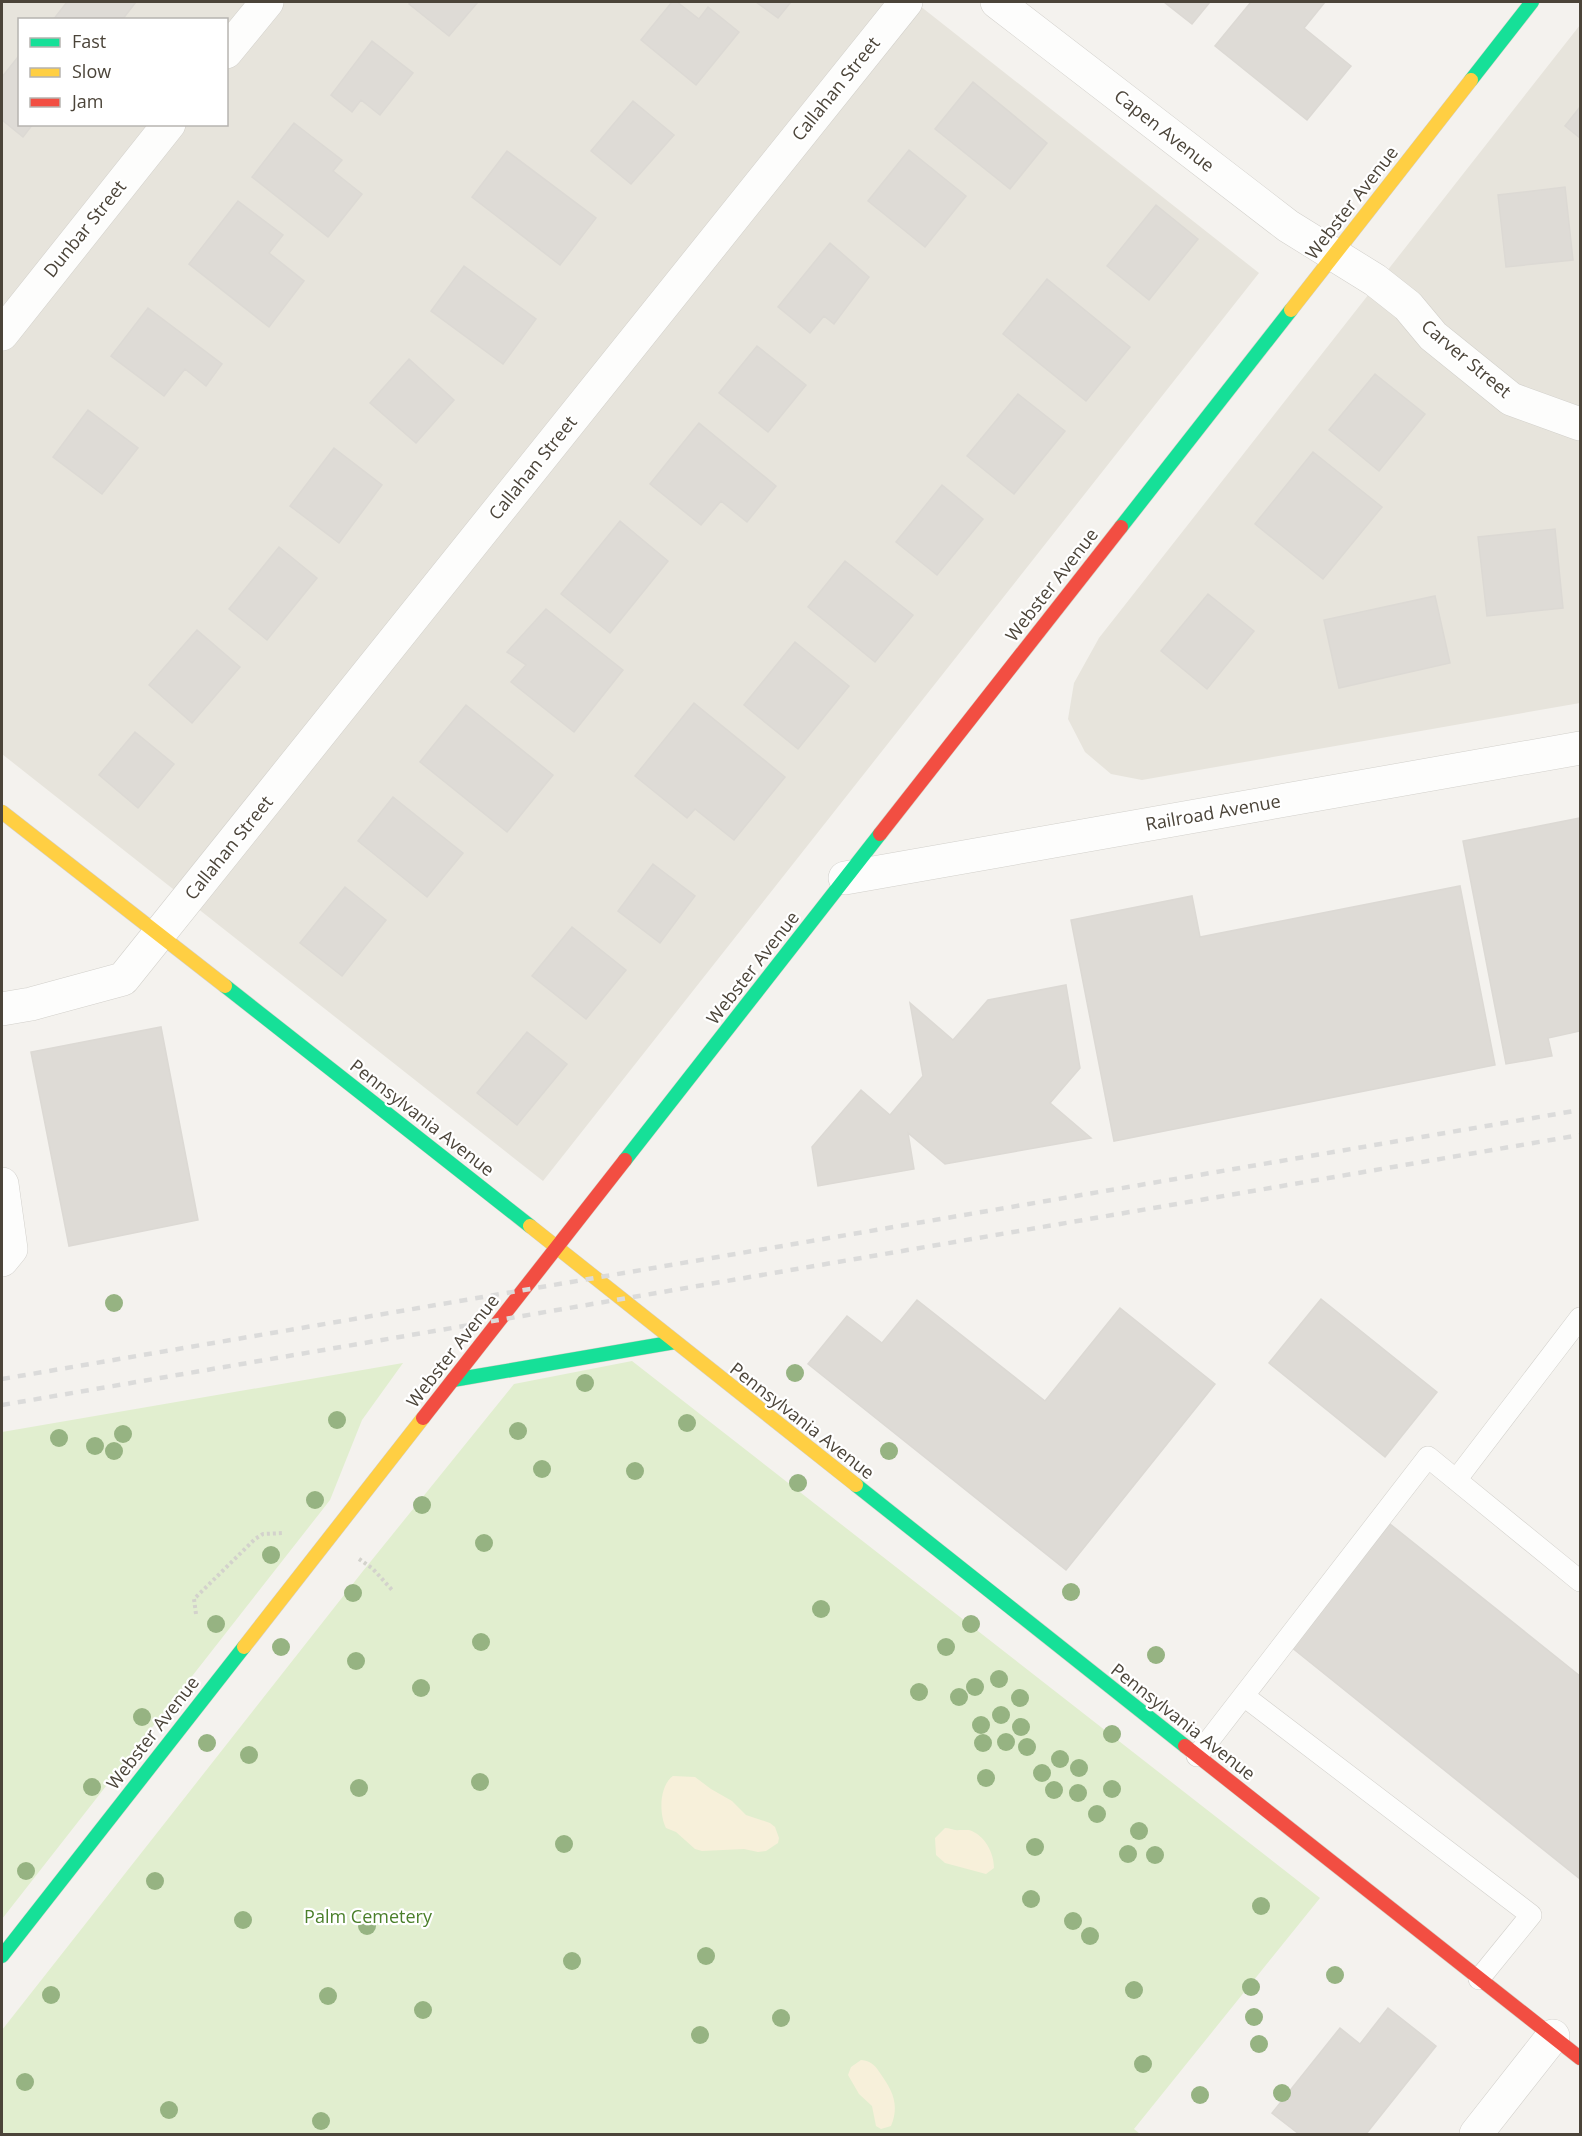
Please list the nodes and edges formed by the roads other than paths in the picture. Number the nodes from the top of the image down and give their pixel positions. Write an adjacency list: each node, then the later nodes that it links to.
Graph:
1 (267, 2): 5 (street)
2 (906, 2): 13 (street, Callahan Street)
3 (997, 2): 7 (street, Capen Avenue)
4 (1532, 2): 7 (street, Webster Avenue)
5 (228, 50)
6 (167, 126): 8 (street, Dunbar Street)
7 (1334, 255): 9 (street, Carver Street); 12 (street, Webster Avenue)
8 (2, 334)
9 (1581, 424)
10 (1581, 748): 12 (street, Railroad Avenue)
11 (2, 812): 13 (street, Pennsylvania Avenue)
12 (846, 878): 16 (street, Webster Avenue)
13 (160, 935): 14 (street); 16 (street, Pennsylvania Avenue)
14 (2, 1010)
15 (2, 1184): 17 (street)
16 (557, 1247): 19 (street, Pennsylvania Avenue); 20 (street, Webster Avenue)
17 (2, 1260)
18 (1581, 1318): 21 (lane)
19 (675, 1342): 20 (street); 24 (street, Pennsylvania Avenue)
20 (453, 1380): 25 (street, Webster Avenue)
21 (1456, 1480): 22 (lane); 23 (lane)
22 (1581, 1581)
23 (1244, 1696): 24 (lane); 26 (lane)
24 (1197, 1756): 26 (street, Pennsylvania Avenue)
25 (2, 1956)
26 (1479, 1979): 27 (street, Pennsylvania Avenue)
27 (1553, 2036): 28 (street, Pennsylvania Avenue); 29 (street)
28 (1581, 2058)
29 (1476, 2134)

